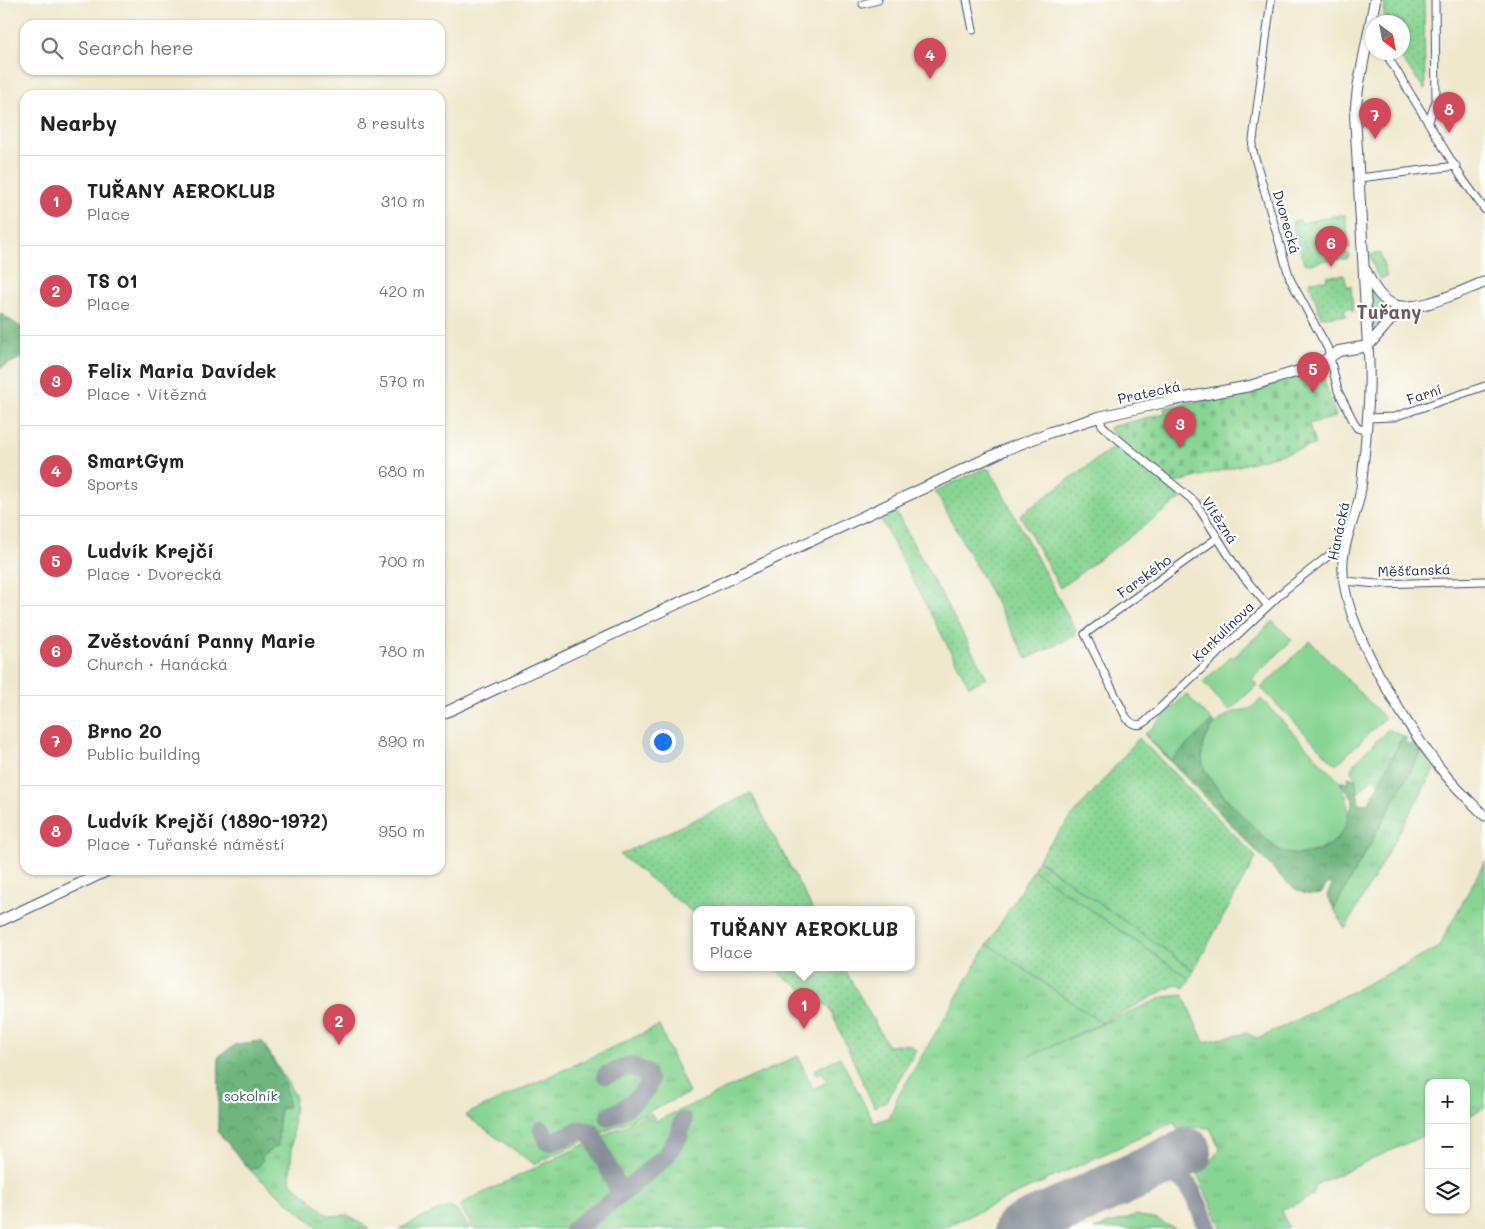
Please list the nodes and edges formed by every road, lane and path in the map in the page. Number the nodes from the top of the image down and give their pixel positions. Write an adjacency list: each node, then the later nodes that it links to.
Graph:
1 (878, 0): 6 (street)
2 (967, 0): 8 (street)
3 (1271, 0): 19 (street, Dvorecká)
4 (1376, 0): 7 (main road, Hanácká)
5 (1435, 0): 11 (street)
6 (863, 4)
7 (1374, 15)
8 (973, 30)
9 (1365, 60): 13 (main road, Hanácká)
10 (1391, 60): 11 (street)
11 (1429, 121): 12 (street)
12 (1456, 166): 13 (street); 14 (street)
13 (1359, 178): 15 (main road, Hanácká)
14 (1485, 210)
15 (1363, 265): 17 (main road, Hanácká); 18 (main road, Hanácká)
16 (1485, 282): 17 (main road)
17 (1412, 306): 18 (main road)
18 (1368, 346): 19 (main road, Pratecká); 22 (street, Hanácká)
19 (1330, 355): 21 (main road, Pratecká); 23 (street, Dvorecká)
20 (1485, 386): 22 (street, Farní)
21 (1099, 417): 24 (street, Vítězná); 31 (main road, Pratecká)
22 (1368, 418): 23 (street, Hanácká)
23 (1366, 431): 25 (street, Hanácká)
24 (1217, 538): 30 (street, Vítězná); 32 (street, Farského)
25 (1346, 545): 26 (street, Karkulínova); 27 (street, Hanácká)
26 (1327, 557): 27 (street); 30 (street, Karkulínova)
27 (1343, 561): 28 (street, Hanácká)
28 (1345, 581): 29 (street, Měšťanská); 33 (street, Hanácká)
29 (1485, 581)
30 (1268, 606): 32 (street, Karkulínova)
31 (445, 713)
32 (1138, 725)
33 (1485, 816)
34 (98, 875): 35 (main road)
35 (0, 921)

